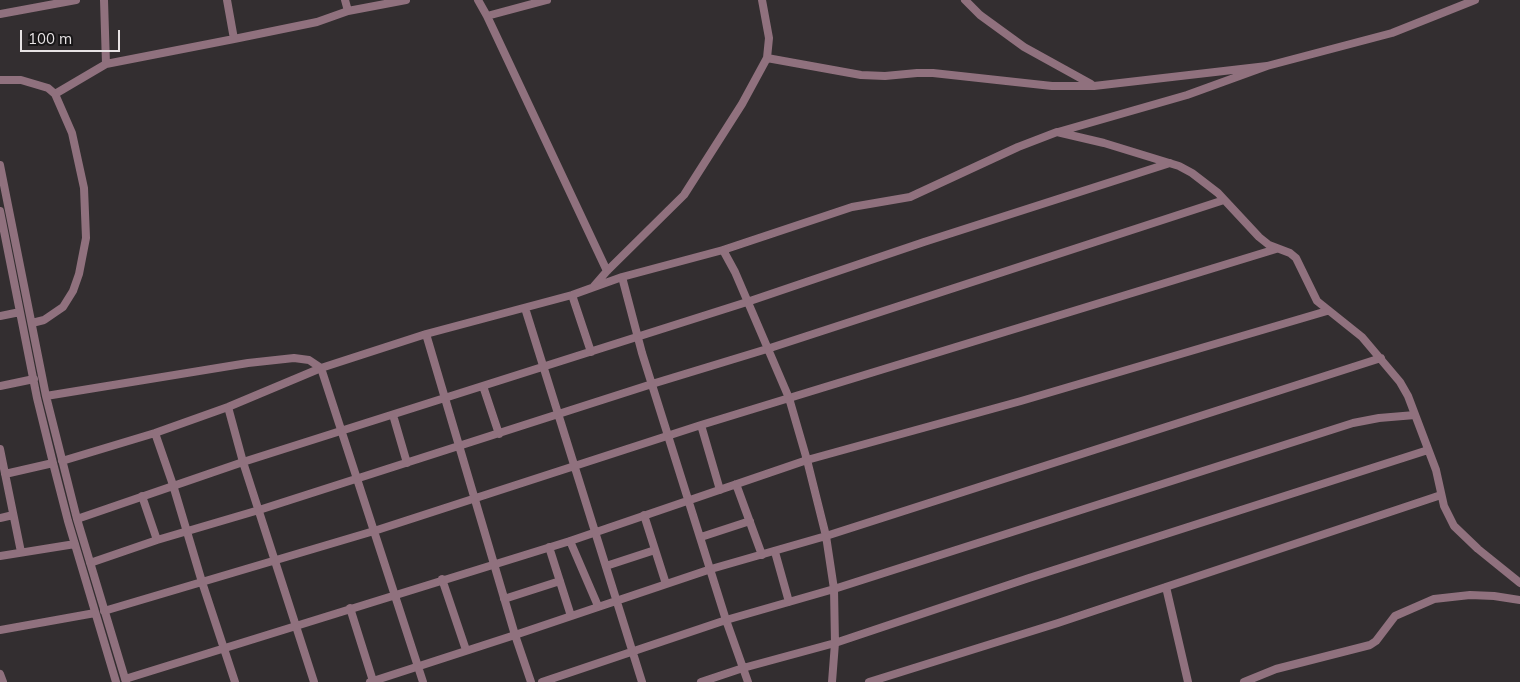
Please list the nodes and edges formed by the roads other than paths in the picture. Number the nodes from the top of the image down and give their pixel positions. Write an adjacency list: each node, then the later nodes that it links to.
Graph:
1 (76, 0): 12 (street)
2 (104, 0): 16 (street)
3 (227, 0): 14 (street)
4 (345, 0): 11 (street)
5 (406, 0): 11 (street)
6 (478, 0): 13 (street)
7 (547, 0): 13 (street)
8 (762, 0): 15 (street)
9 (965, 0): 19 (street)
10 (1475, 0): 17 (street)
11 (348, 11): 14 (street)
12 (0, 14)
13 (487, 16): 30 (street)
14 (234, 39): 16 (street)
15 (767, 58): 19 (street); 30 (street)
16 (106, 64): 20 (street)
17 (1267, 66): 19 (street); 21 (street)
18 (0, 80): 20 (street)
19 (1094, 86)
20 (55, 94): 39 (street)
21 (1057, 132): 22 (street); 27 (street)
22 (1170, 163): 24 (street); 34 (street)
23 (0, 165): 39 (street)
24 (1224, 200): 26 (street); 42 (street)
25 (0, 211): 28 (street)
26 (1276, 248): 36 (street); 53 (street)
27 (724, 250): 31 (street); 34 (street)
28 (10, 260): 29 (street); 37 (street)
29 (0, 262)
30 (607, 271): 32 (street)
31 (622, 277): 32 (street); 41 (street)
32 (592, 288): 33 (street)
33 (572, 295): 35 (street); 43 (street)
34 (747, 302): 41 (street); 42 (street)
35 (525, 308): 40 (street); 46 (street)
36 (1327, 311): 44 (street); 67 (street)
37 (20, 312): 38 (street); 47 (street)
38 (0, 316)
39 (32, 323): 51 (street)
40 (426, 334): 45 (street); 52 (street)
41 (637, 337): 43 (street); 48 (street)
42 (767, 349): 48 (street); 53 (street)
43 (591, 352): 46 (street)
44 (1380, 358): 57 (street); 91 (street)
45 (321, 368): 51 (street); 54 (street); 59 (street)
46 (544, 368): 50 (street); 56 (street)
47 (34, 380): 49 (street); 71 (street)
48 (652, 384): 56 (street); 62 (street)
49 (0, 386)
50 (483, 386): 52 (street); 61 (street)
51 (46, 396): 68 (street)
52 (445, 398): 55 (street); 63 (street)
53 (789, 398): 58 (street); 67 (street)
54 (228, 407): 60 (street); 69 (street)
55 (393, 414): 59 (street); 70 (street)
56 (558, 415): 61 (street); 72 (street)
57 (1415, 415): 65 (street); 113 (street)
58 (700, 425): 62 (street); 77 (street)
59 (342, 430): 69 (street); 74 (street)
60 (156, 433): 68 (street); 76 (street)
61 (499, 434): 63 (street)
62 (669, 435): 72 (street); 81 (street)
63 (459, 447): 70 (street); 80 (street)
64 (0, 449): 66 (street)
65 (1428, 450): 78 (street); 128 (street)
66 (0, 453): 73 (street)
67 (807, 460): 75 (street); 91 (street)
68 (62, 461): 86 (street)
69 (243, 462): 76 (street); 82 (street)
70 (408, 463): 74 (street)
71 (53, 464): 73 (street); 95 (street)
72 (574, 467): 80 (street); 90 (street)
73 (5, 474): 83 (street)
74 (357, 478): 82 (street); 89 (street)
75 (736, 484): 77 (street); 87 (street)
76 (174, 485): 79 (street); 88 (street)
77 (720, 490): 81 (street)
78 (1441, 495): 110 (street); 112 (street)
79 (142, 496): 86 (street); 93 (street)
80 (476, 499): 89 (street); 104 (street)
81 (689, 500): 84 (street); 92 (street)
82 (259, 510): 88 (street); 102 (street)
83 (13, 515): 85 (street); 98 (street)
84 (644, 516): 90 (street); 97 (street)
85 (0, 518)
86 (77, 518): 103 (street)
87 (750, 521): 92 (street); 100 (street)
88 (186, 531): 93 (street); 109 (street)
89 (374, 531): 102 (street); 114 (street)
90 (595, 532): 94 (street); 105 (street)
91 (826, 536): 99 (street); 113 (street)
92 (700, 537): 106 (street)
93 (157, 540): 103 (street)
94 (570, 541): 96 (street); 119 (street)
95 (75, 544): 98 (street); 122 (street)
96 (549, 547): 104 (street); 108 (street)
97 (655, 550): 105 (street); 111 (street)
98 (21, 552): 101 (street)
99 (775, 552): 100 (street); 118 (street)
100 (762, 555): 106 (street)
101 (0, 556)
102 (275, 561): 109 (street); 125 (street)
103 (90, 563): 121 (street)
104 (494, 564): 107 (street); 115 (street)
105 (606, 566): 116 (street)
106 (711, 569): 111 (street); 124 (street)
107 (442, 579): 114 (street); 130 (street)
108 (560, 581): 115 (street); 123 (street)
109 (202, 582): 121 (street); 129 (street)
110 (1520, 583)
111 (666, 584): 116 (street)
112 (1166, 587): 148 (street); 149 (street)
113 (834, 589): 118 (street); 128 (street)
114 (395, 595): 120 (street); 132 (street)
115 (504, 599): 127 (street)
116 (616, 600): 119 (street); 131 (street)
117 (1520, 600): 150 (street)
118 (790, 602): 124 (street)
119 (598, 606): 123 (street)
120 (350, 608): 125 (street); 140 (street)
121 (104, 611): 135 (street)
122 (95, 613): 126 (street); 137 (street)
123 (571, 616): 127 (street)
124 (726, 620): 131 (street); 133 (street)
125 (297, 624): 129 (street); 139 (street)
126 (0, 630)
127 (515, 635): 130 (street); 142 (street)
128 (835, 643): 133 (street); 147 (street)
129 (223, 647): 135 (street); 138 (street)
130 (466, 650): 132 (street)
131 (633, 652): 143 (street); 144 (street)
132 (418, 666): 140 (street); 141 (street)
133 (743, 668): 145 (street); 146 (street)
134 (0, 674): 136 (street)
135 (125, 680)
136 (2, 682)
137 (116, 682)
138 (235, 682)
139 (314, 682)
140 (372, 682)
141 (423, 682)
142 (530, 682)
143 (542, 682)
144 (642, 682)
145 (701, 682)
146 (748, 682)
147 (832, 682)
148 (869, 682)
149 (1188, 682)
150 (1244, 682)

